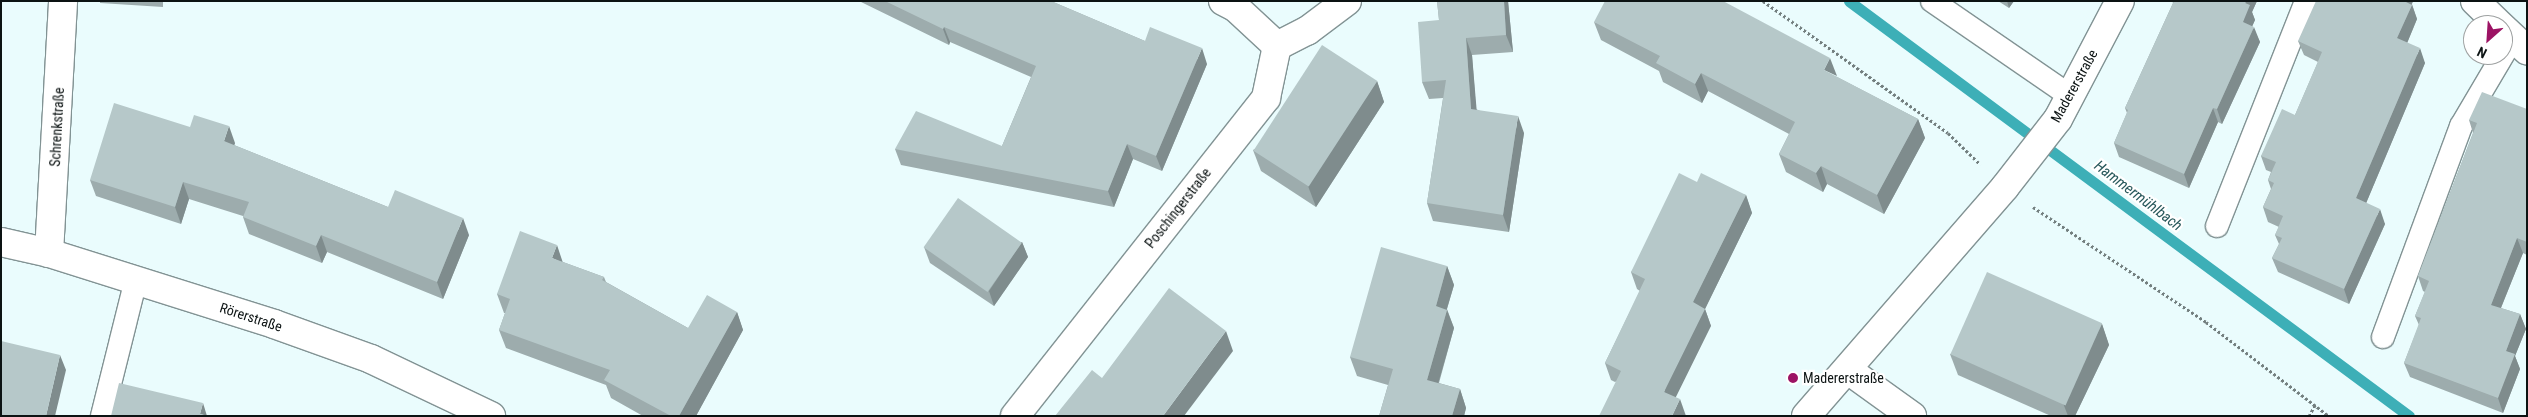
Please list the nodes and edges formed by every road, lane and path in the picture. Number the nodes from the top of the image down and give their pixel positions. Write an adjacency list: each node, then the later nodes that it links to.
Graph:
1 (64, 1): 16 (street, Schrenkstraße)
2 (1223, 1): 10 (street)
3 (1347, 1): 10 (street)
4 (1762, 1): 13 (path)
5 (1932, 1): 12 (lane)
6 (2120, 1): 12 (street, Madererstraße)
7 (2306, 1): 14 (lane)
8 (2475, 1): 9 (street)
9 (2490, 15)
10 (1276, 46): 23 (street, Poschingerstraße)
11 (2495, 65): 18 (lane)
12 (2064, 108): 13 (street, Madererstraße)
13 (2008, 182): 19 (street, Madererstraße); 20 (path)
14 (2217, 226)
15 (1, 242): 16 (street, Rörerstraße)
16 (49, 253): 17 (street, Rörerstraße)
17 (136, 280): 21 (lane); 22 (street, Rörerstraße)
18 (2383, 337)
19 (1848, 370): 24 (street, Madererstraße); 25 (street)
20 (2315, 405): 26 (path); 27 (path)
21 (102, 416)
22 (491, 416)
23 (1015, 416)
24 (1806, 416)
25 (1912, 416)
26 (2309, 416)
27 (2329, 416)

